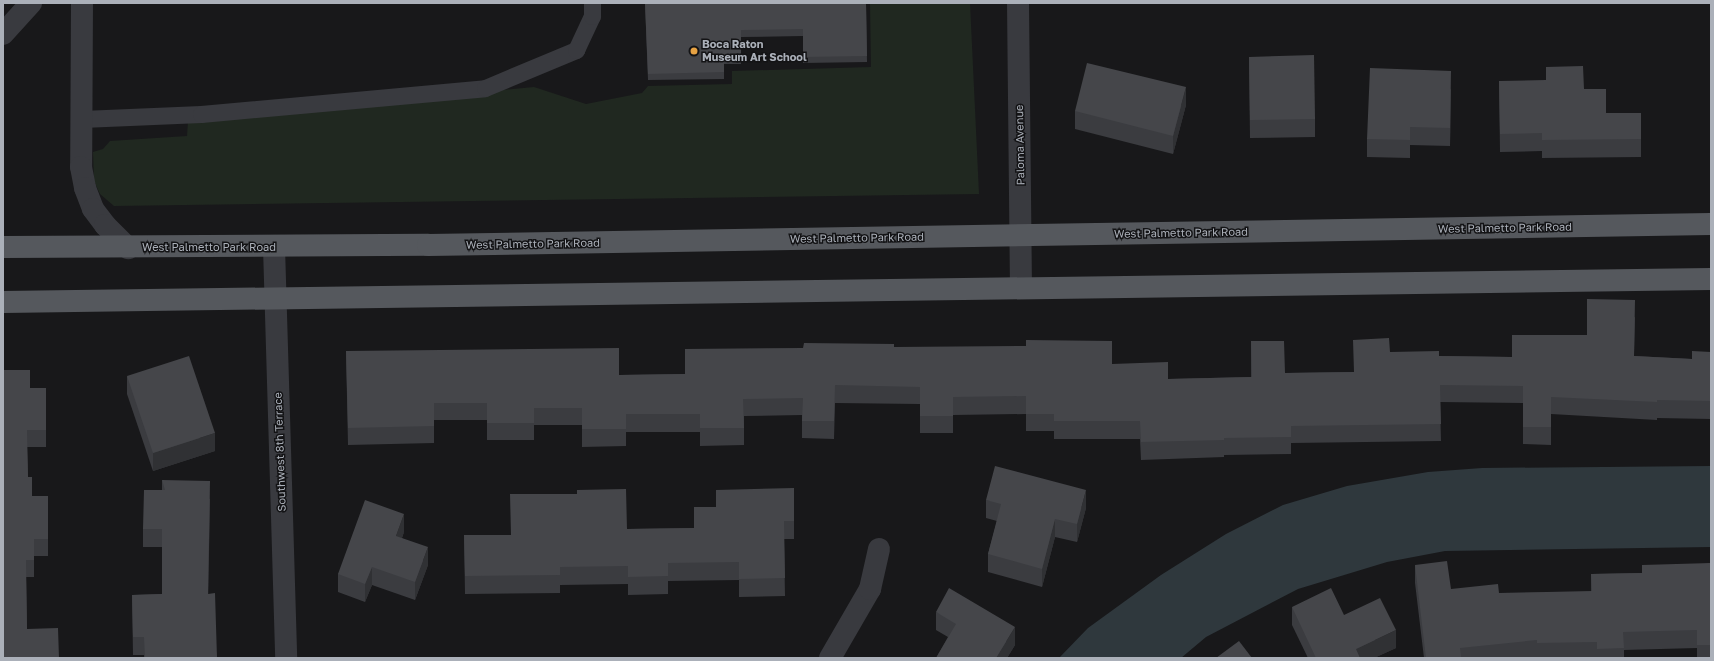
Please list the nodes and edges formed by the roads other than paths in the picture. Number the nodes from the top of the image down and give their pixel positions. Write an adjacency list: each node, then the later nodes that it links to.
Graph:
1 (31, 3): 5 (street)
2 (82, 3): 6 (street)
3 (592, 3): 6 (lane)
4 (1018, 3): 8 (street, Paloma Avenue)
5 (3, 34)
6 (82, 119): 11 (street)
7 (1711, 224): 8 (main road, West Palmetto Park Road)
8 (1021, 236): 10 (main road, West Palmetto Park Road); 13 (street, Paloma Avenue)
9 (3, 247): 11 (main road, West Palmetto Park Road)
10 (274, 247): 11 (main road, West Palmetto Park Road); 14 (street, Southwest 8th Terrace)
11 (128, 248)
12 (1711, 279): 13 (main road)
13 (1021, 288): 14 (main road)
14 (276, 300): 15 (main road); 17 (street, Southwest 8th Terrace)
15 (3, 302)
16 (879, 549): 18 (street)
17 (286, 658)
18 (830, 658)

